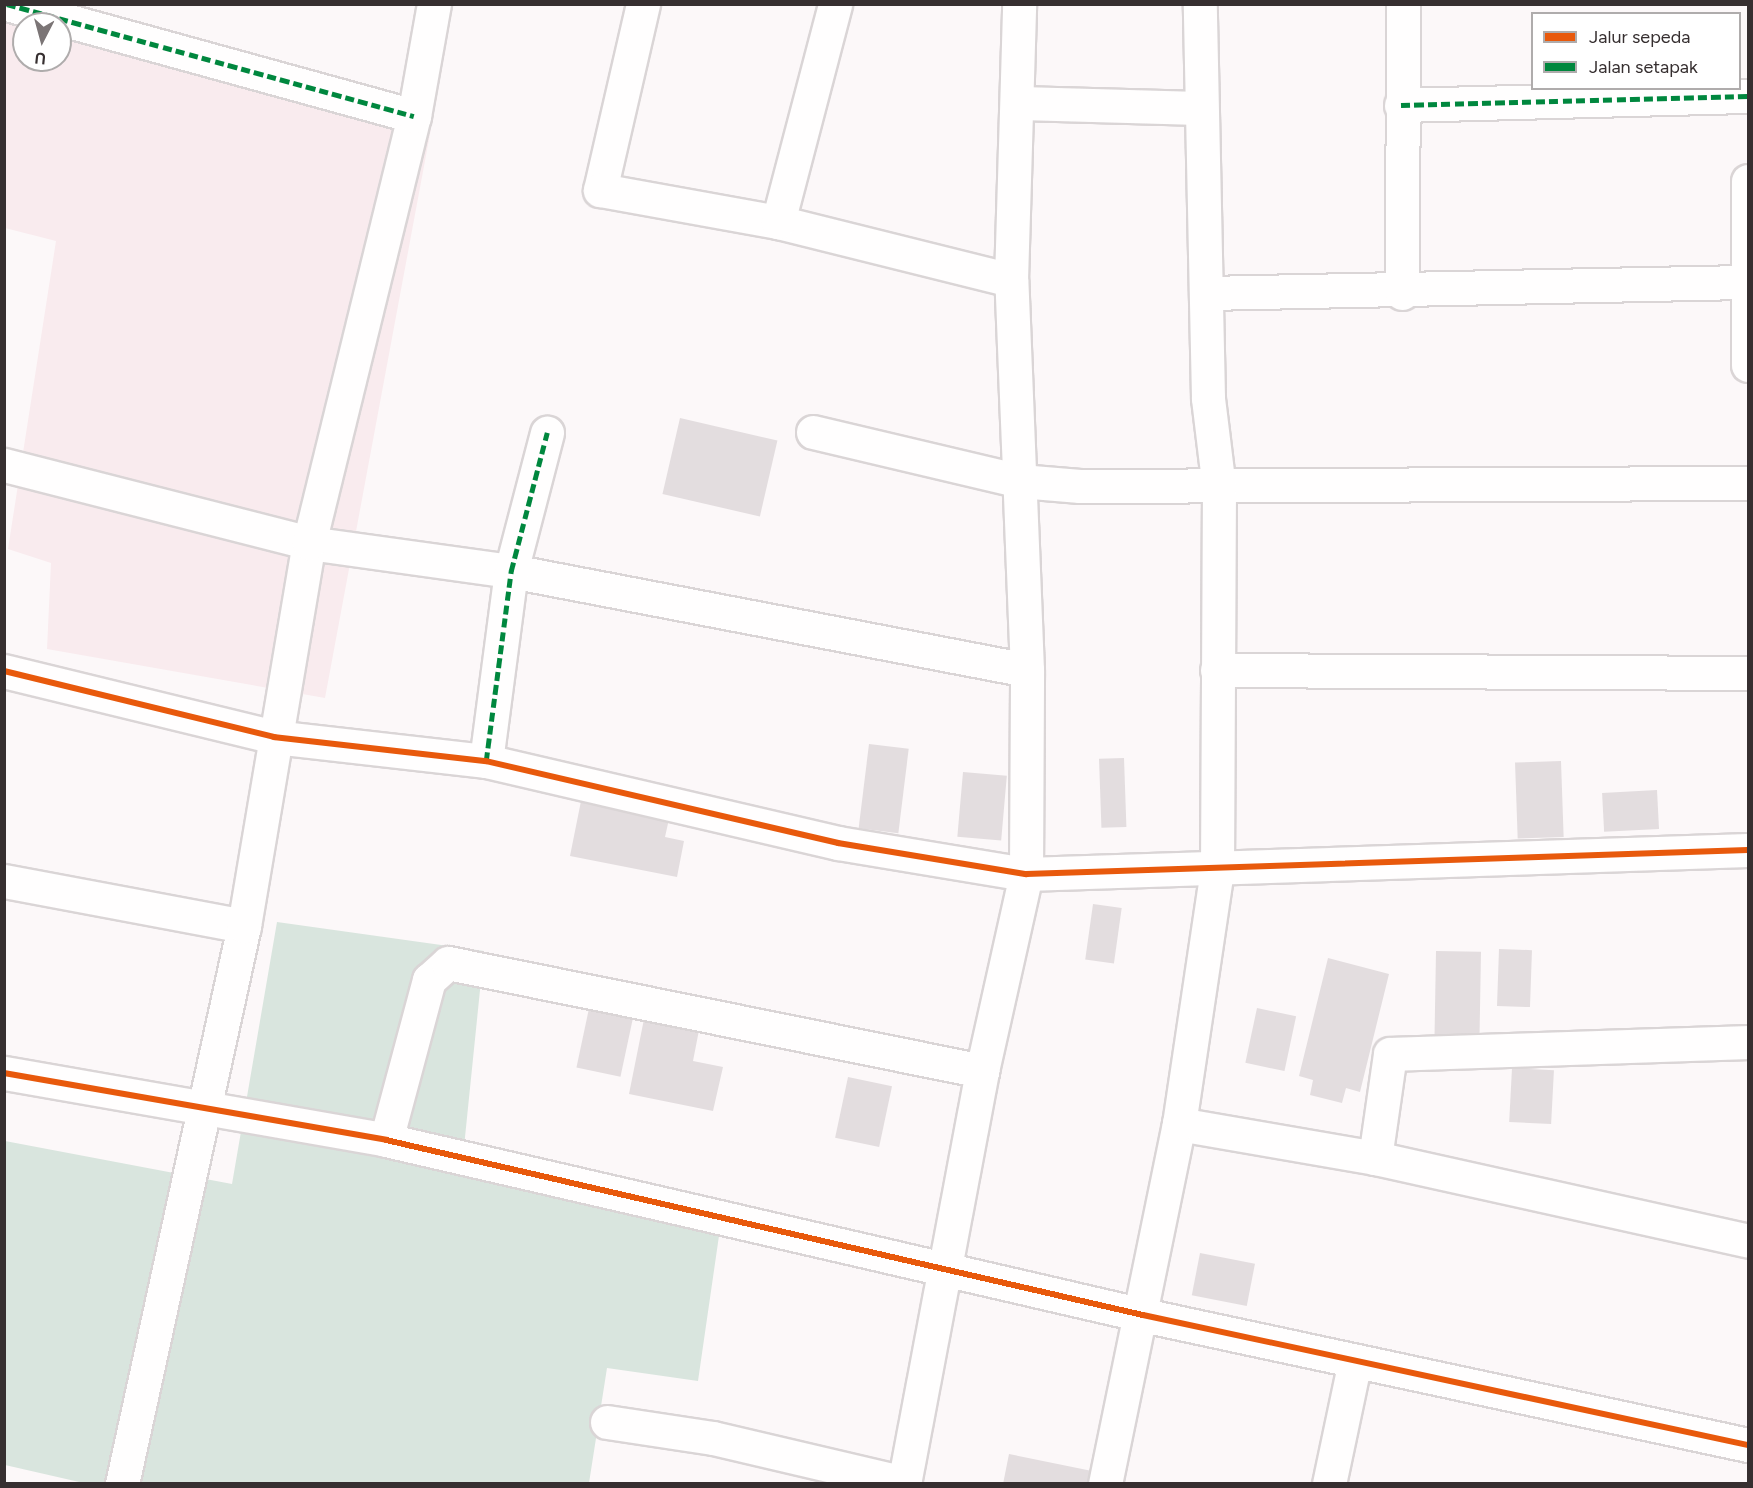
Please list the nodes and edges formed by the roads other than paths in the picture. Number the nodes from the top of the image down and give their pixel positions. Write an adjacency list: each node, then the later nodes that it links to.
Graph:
1 (7, 4): 12 (street)
2 (434, 4): 12 (street)
3 (643, 4): 14 (street)
4 (835, 4): 14 (street)
5 (1019, 4): 9 (street)
6 (1200, 4): 11 (street)
7 (1403, 4): 10 (street)
8 (1749, 96): 10 (street)
9 (1019, 103): 11 (street); 15 (street)
10 (1401, 105): 18 (street)
11 (1201, 108): 17 (street)
12 (414, 116): 26 (street)
13 (1749, 181): 16 (street)
14 (778, 222): 15 (street)
15 (1011, 280): 23 (street)
16 (1746, 282): 18 (street); 19 (street)
17 (1206, 293): 18 (street); 25 (street)
18 (1402, 293)
19 (1749, 365)
20 (813, 432): 23 (street)
21 (547, 433): 27 (street)
22 (4, 465): 26 (street)
23 (1020, 481): 25 (street); 28 (street)
24 (1749, 483): 25 (street)
25 (1219, 488): 29 (street)
26 (309, 543): 27 (street); 32 (street)
27 (511, 571): 28 (street); 33 (street)
28 (1028, 670): 36 (street)
29 (1217, 670): 31 (street); 35 (street)
30 (4, 671): 32 (street)
31 (1749, 673)
32 (274, 737): 33 (street); 38 (street)
33 (486, 760): 36 (street)
34 (1749, 850): 35 (street)
35 (1217, 870): 36 (street); 43 (street)
36 (1026, 874): 40 (street)
37 (4, 881): 38 (street)
38 (244, 926): 42 (street)
39 (1749, 1042): 45 (street)
40 (982, 1071): 44 (street); 47 (street)
41 (4, 1073): 42 (street)
42 (203, 1108): 44 (street); 53 (street)
43 (1179, 1124): 45 (street); 48 (street)
44 (386, 1140): 47 (street)
45 (1375, 1158): 46 (street)
46 (1749, 1241)
47 (947, 1266): 48 (street); 52 (street)
48 (1143, 1315): 49 (street); 54 (street)
49 (1355, 1361): 51 (street); 55 (street)
50 (607, 1422): 52 (street)
51 (1749, 1445)
52 (904, 1483)
53 (122, 1484)
54 (1105, 1484)
55 (1329, 1484)

